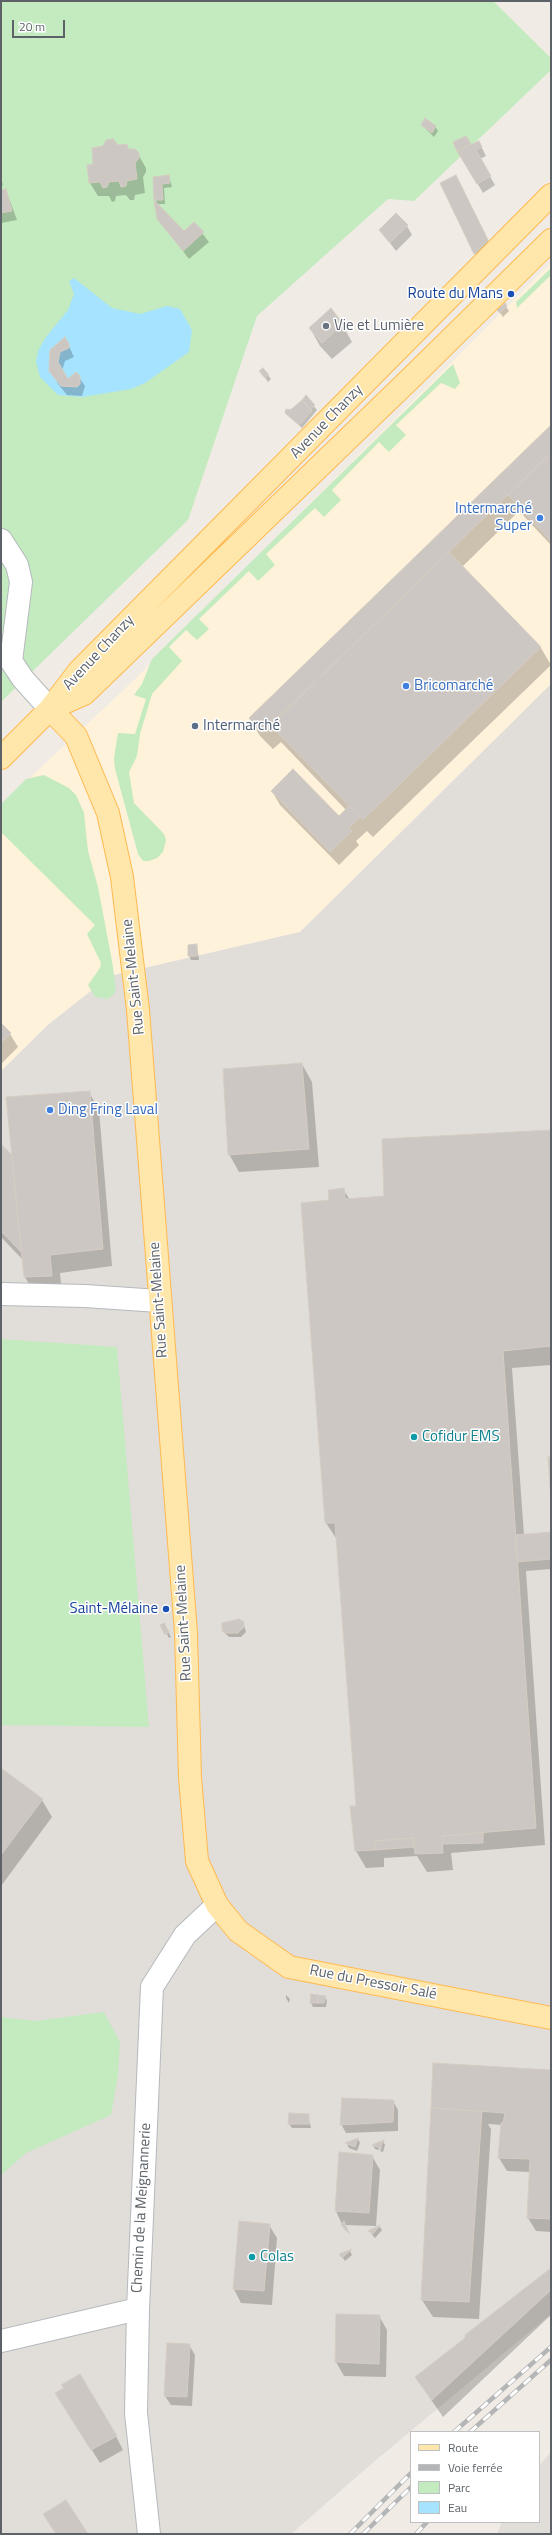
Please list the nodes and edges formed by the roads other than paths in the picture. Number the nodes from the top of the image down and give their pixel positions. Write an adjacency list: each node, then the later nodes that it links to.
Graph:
1 (551, 196): 4 (main road, Avenue Chanzy)
2 (551, 240): 4 (main road, Avenue Chanzy)
3 (1, 540): 4 (street)
4 (50, 709): 5 (main road); 7 (main road, Rue Saint-Melaine)
5 (1, 758)
6 (1, 1294): 7 (street)
7 (159, 1301): 8 (main road, Rue Saint-Melaine)
8 (217, 1905): 9 (main road, Rue du Pressoir Salé); 10 (street, Chemin de la Meignannerie)
9 (551, 2018)
10 (138, 2309): 11 (street); 12 (street, Chemin de la Meignannerie)
11 (1, 2341)
12 (149, 2534)

